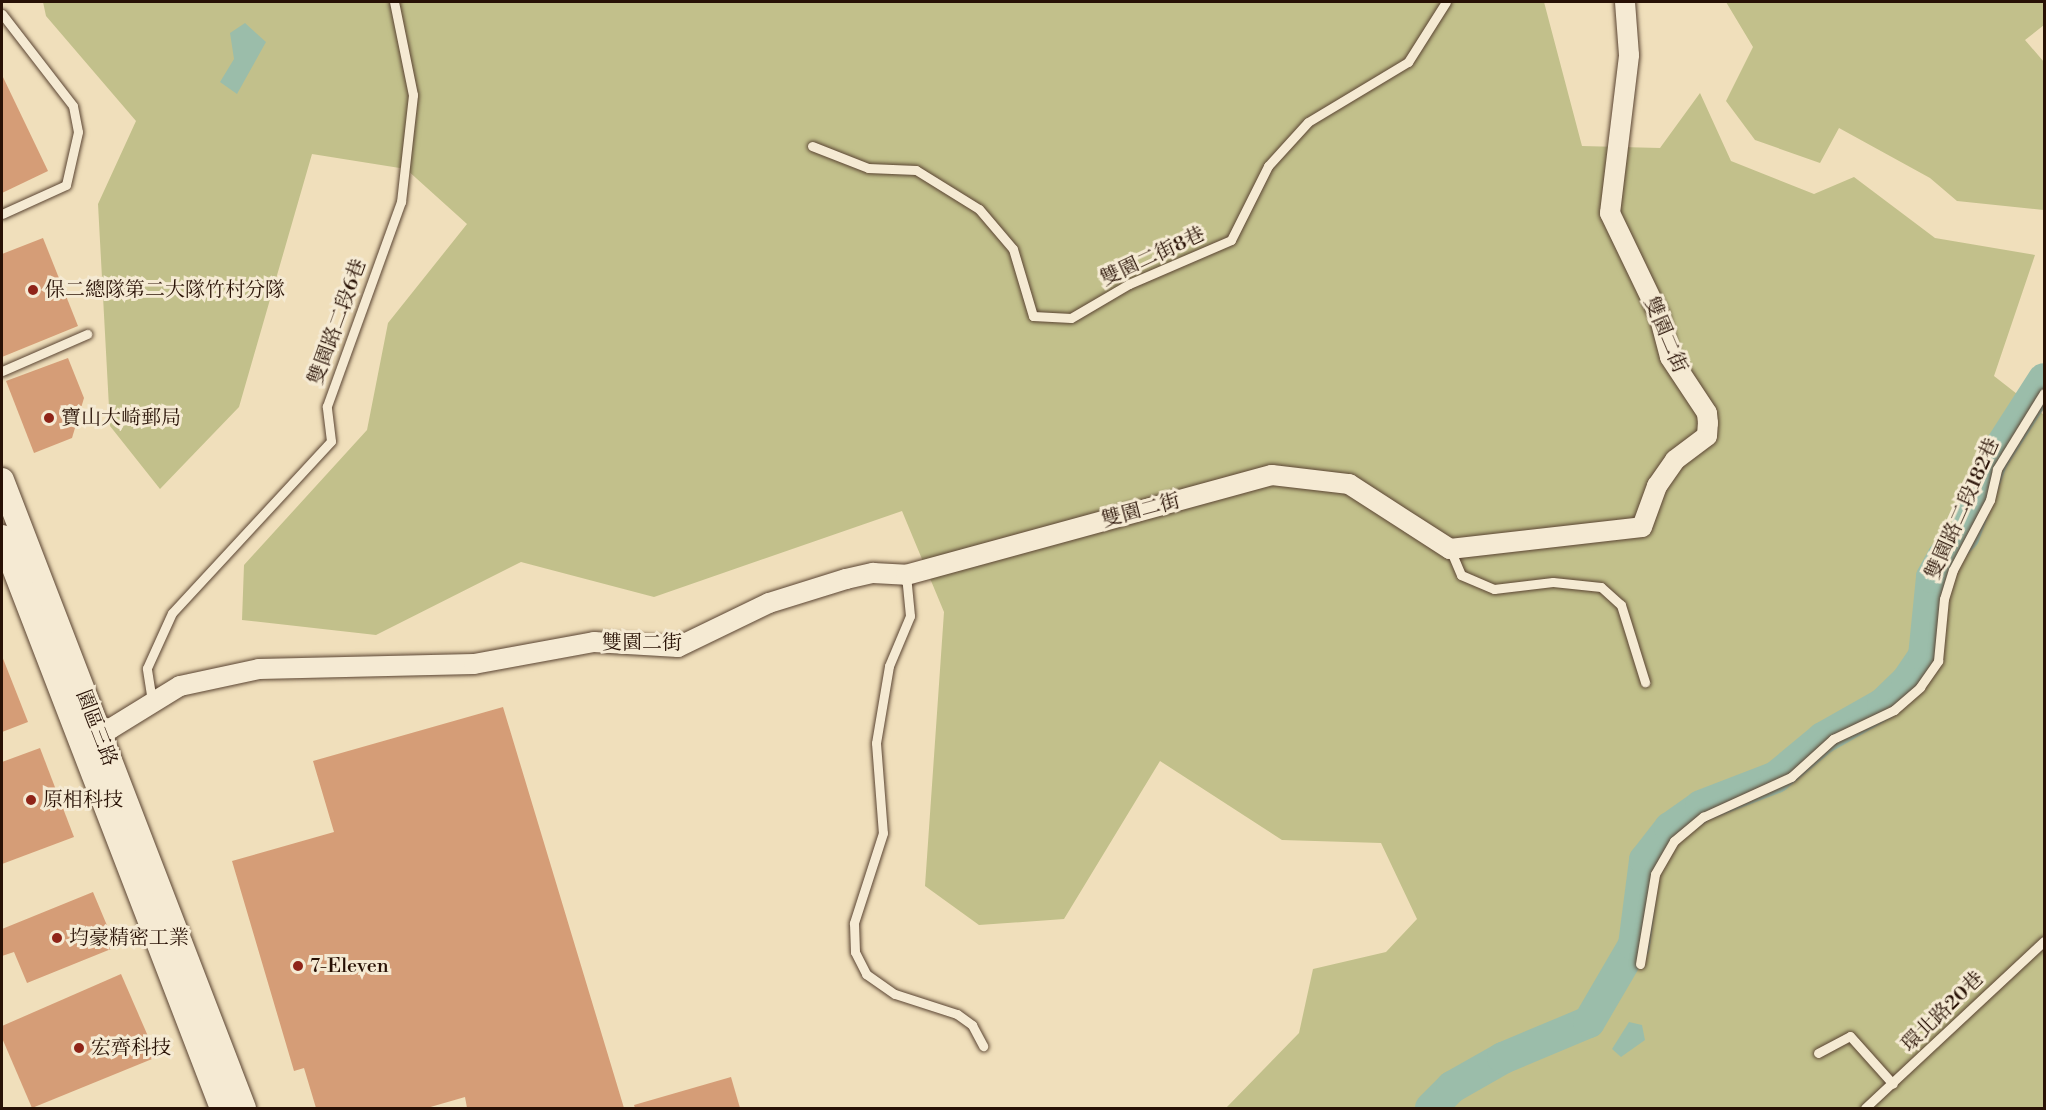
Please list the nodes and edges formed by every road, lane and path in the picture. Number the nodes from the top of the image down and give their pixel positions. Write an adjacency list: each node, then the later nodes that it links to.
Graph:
1 (394, 2): 15 (lane, 雙園路二段6巷)
2 (1446, 2): 5 (lane, 雙園二街8巷)
3 (1626, 2): 12 (street, 雙園二街)
4 (2, 14): 6 (lane)
5 (812, 146)
6 (2, 214)
7 (87, 334): 8 (lane)
8 (2, 372)
9 (2044, 393): 18 (lane, 雙園路二段182巷)
10 (2, 480): 16 (street, 園區三路)
11 (2, 537): 16 (street, 園區三路)
12 (1450, 549): 13 (street, 雙園二街); 14 (lane)
13 (906, 575): 15 (street, 雙園二街); 19 (lane)
14 (1644, 682)
15 (152, 701): 16 (street, 雙園二街)
16 (89, 737): 22 (street, 園區三路); 23 (street, 園區三路)
17 (2044, 941): 21 (lane, 環北路20巷)
18 (1640, 964)
19 (983, 1046)
20 (1818, 1053): 21 (lane)
21 (1893, 1084): 24 (lane, 環北路20巷)
22 (222, 1108)
23 (244, 1108)
24 (1865, 1108)

